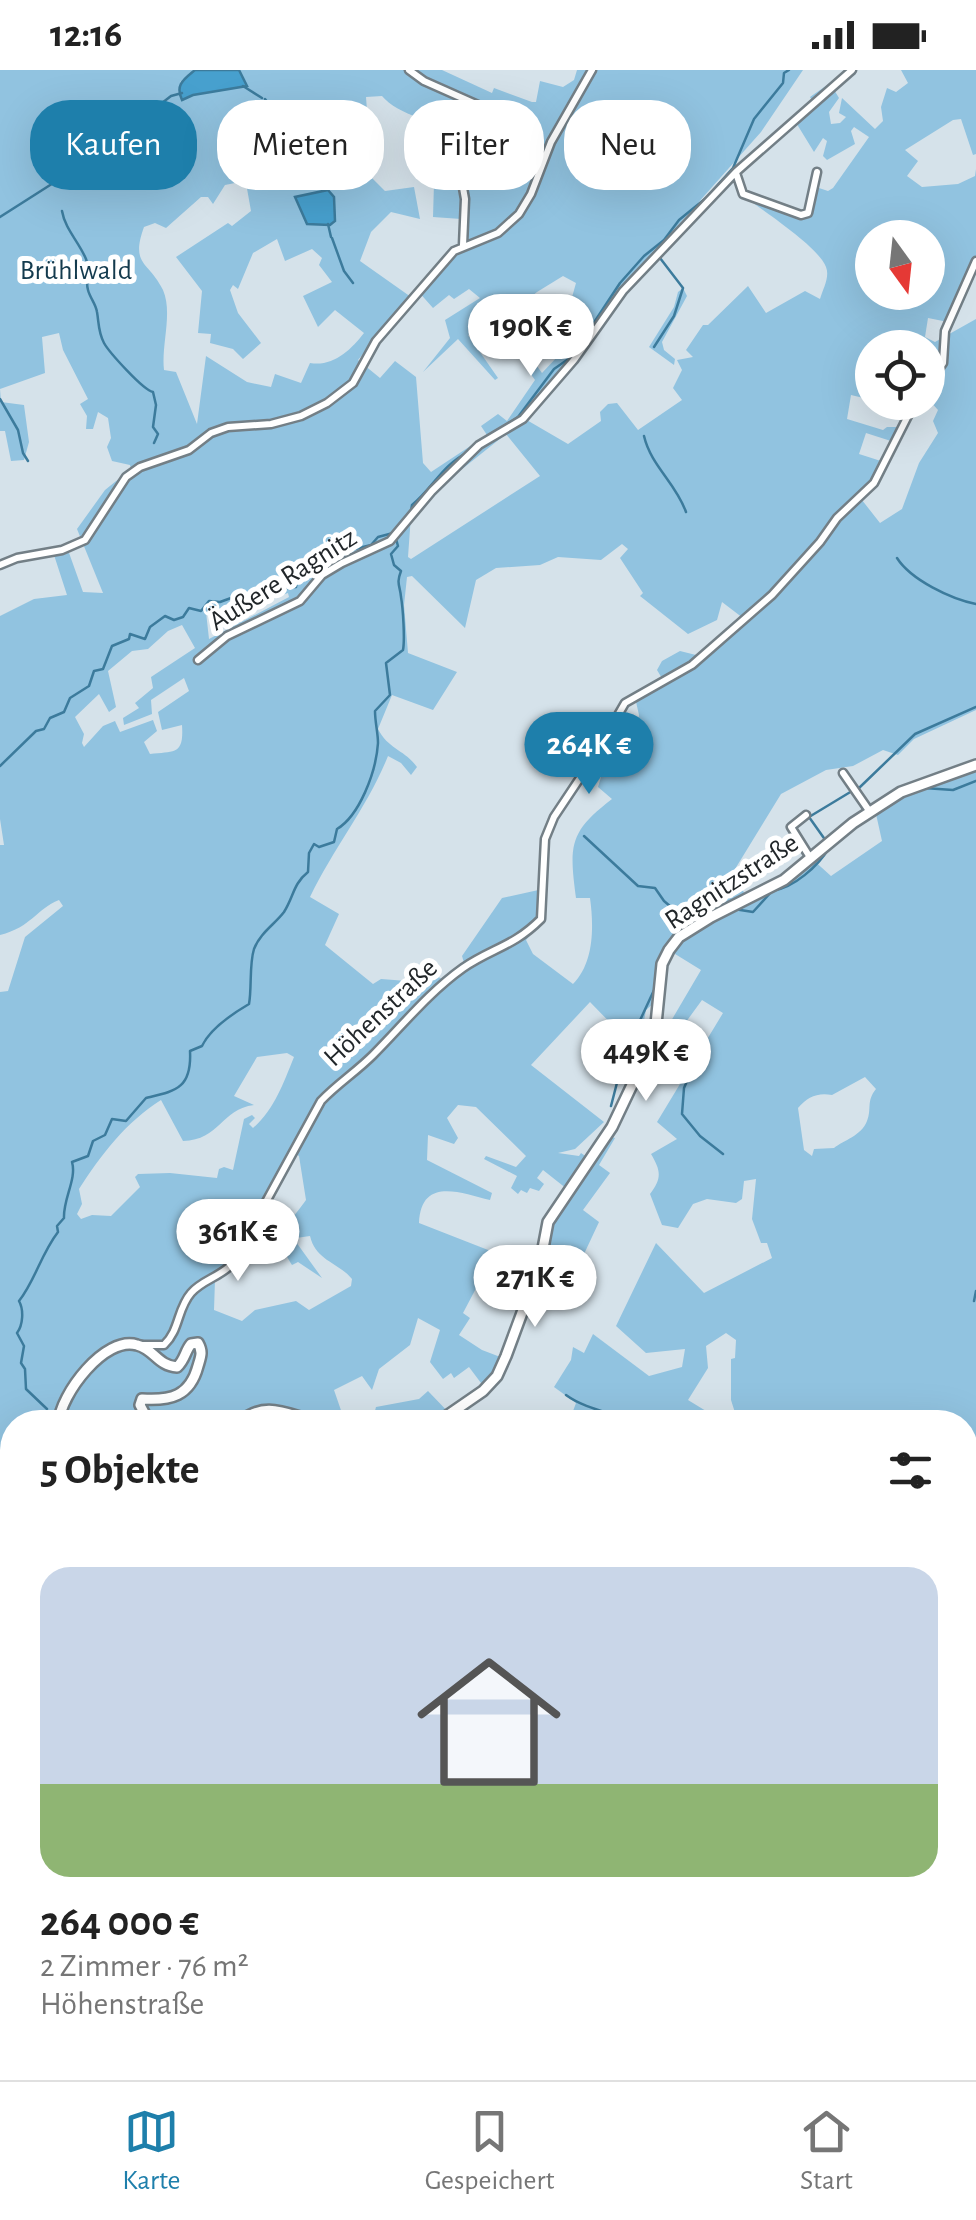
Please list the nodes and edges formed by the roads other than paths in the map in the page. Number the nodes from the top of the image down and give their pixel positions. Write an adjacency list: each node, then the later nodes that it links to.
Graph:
1 (409, 70): 4 (street)
2 (592, 70): 5 (street)
3 (852, 70): 6 (street, Äußere Ragnitz)
4 (467, 100)
5 (544, 156)
6 (736, 172): 7 (street); 15 (street, Äußere Ragnitz)
7 (817, 172)
8 (463, 190): 10 (street)
9 (532, 190): 10 (street)
10 (463, 245): 14 (street)
11 (976, 261): 12 (street)
12 (945, 331)
13 (906, 420): 21 (street, Höhenstraße)
14 (0, 565)
15 (198, 660)
16 (976, 766): 18 (main road, Ragnitzstraße)
17 (843, 773): 18 (street)
18 (870, 812): 20 (main road, Ragnitzstraße)
19 (806, 815): 20 (street)
20 (812, 860): 24 (main road, Ragnitzstraße)
21 (139, 1345): 22 (main road, Höhenstraße); 23 (main road)
22 (62, 1410)
23 (142, 1410)
24 (455, 1410)

